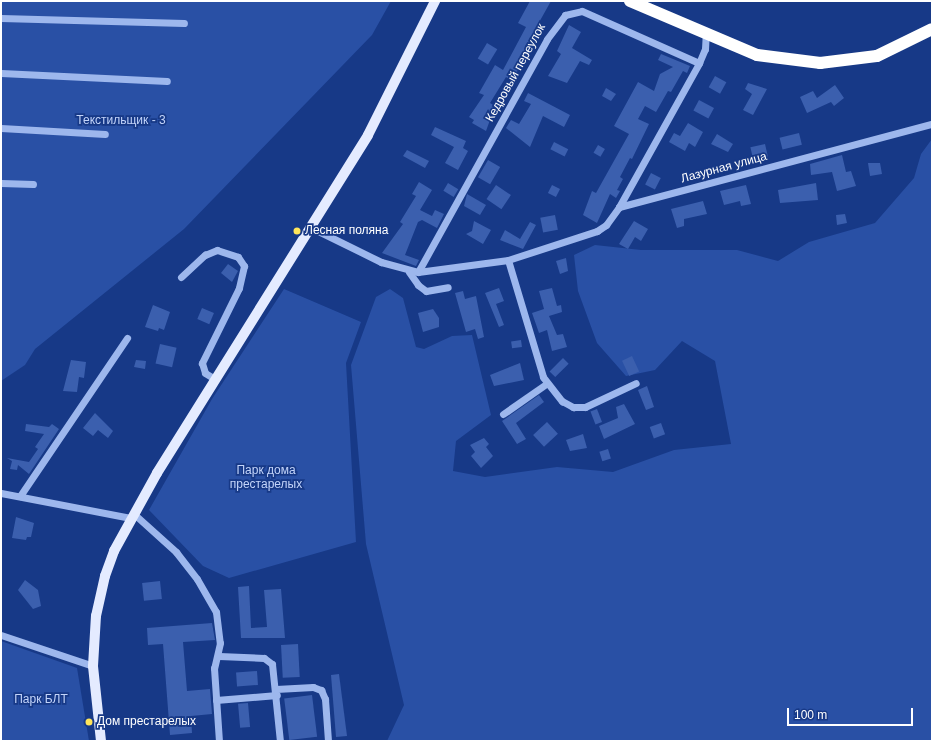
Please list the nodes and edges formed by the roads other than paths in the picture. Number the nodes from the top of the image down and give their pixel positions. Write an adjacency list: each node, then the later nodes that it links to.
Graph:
1 (435, 1): 16 (main road)
2 (630, 1): 6 (highway)
3 (1, 18): 4 (street)
4 (184, 23)
5 (932, 29): 6 (highway)
6 (706, 32): 7 (street)
7 (699, 63): 15 (street); 19 (street, Кедровый переулок)
8 (1, 72): 9 (street)
9 (167, 81)
10 (932, 124): 15 (street, Лазурная улица)
11 (1, 128): 12 (street)
12 (105, 134)
13 (1, 183): 14 (street)
14 (33, 184)
15 (619, 207): 17 (street)
16 (312, 228): 18 (street); 23 (main road)
17 (508, 260): 19 (street); 25 (street)
18 (409, 272): 19 (street); 21 (street)
19 (418, 272)
20 (180, 277): 23 (street)
21 (448, 288)
22 (127, 338): 28 (street)
23 (215, 379): 29 (main road)
24 (636, 383): 25 (street)
25 (546, 384): 26 (street)
26 (503, 414)
27 (1, 493): 28 (street)
28 (20, 496): 29 (street)
29 (132, 516): 31 (street); 32 (main road)
30 (1, 635): 32 (street)
31 (219, 656): 33 (street); 34 (street)
32 (93, 666): 35 (main road)
33 (277, 692): 34 (street); 37 (street); 38 (street)
34 (216, 700): 36 (street)
35 (101, 741)
36 (220, 741)
37 (280, 741)
38 (328, 741)

